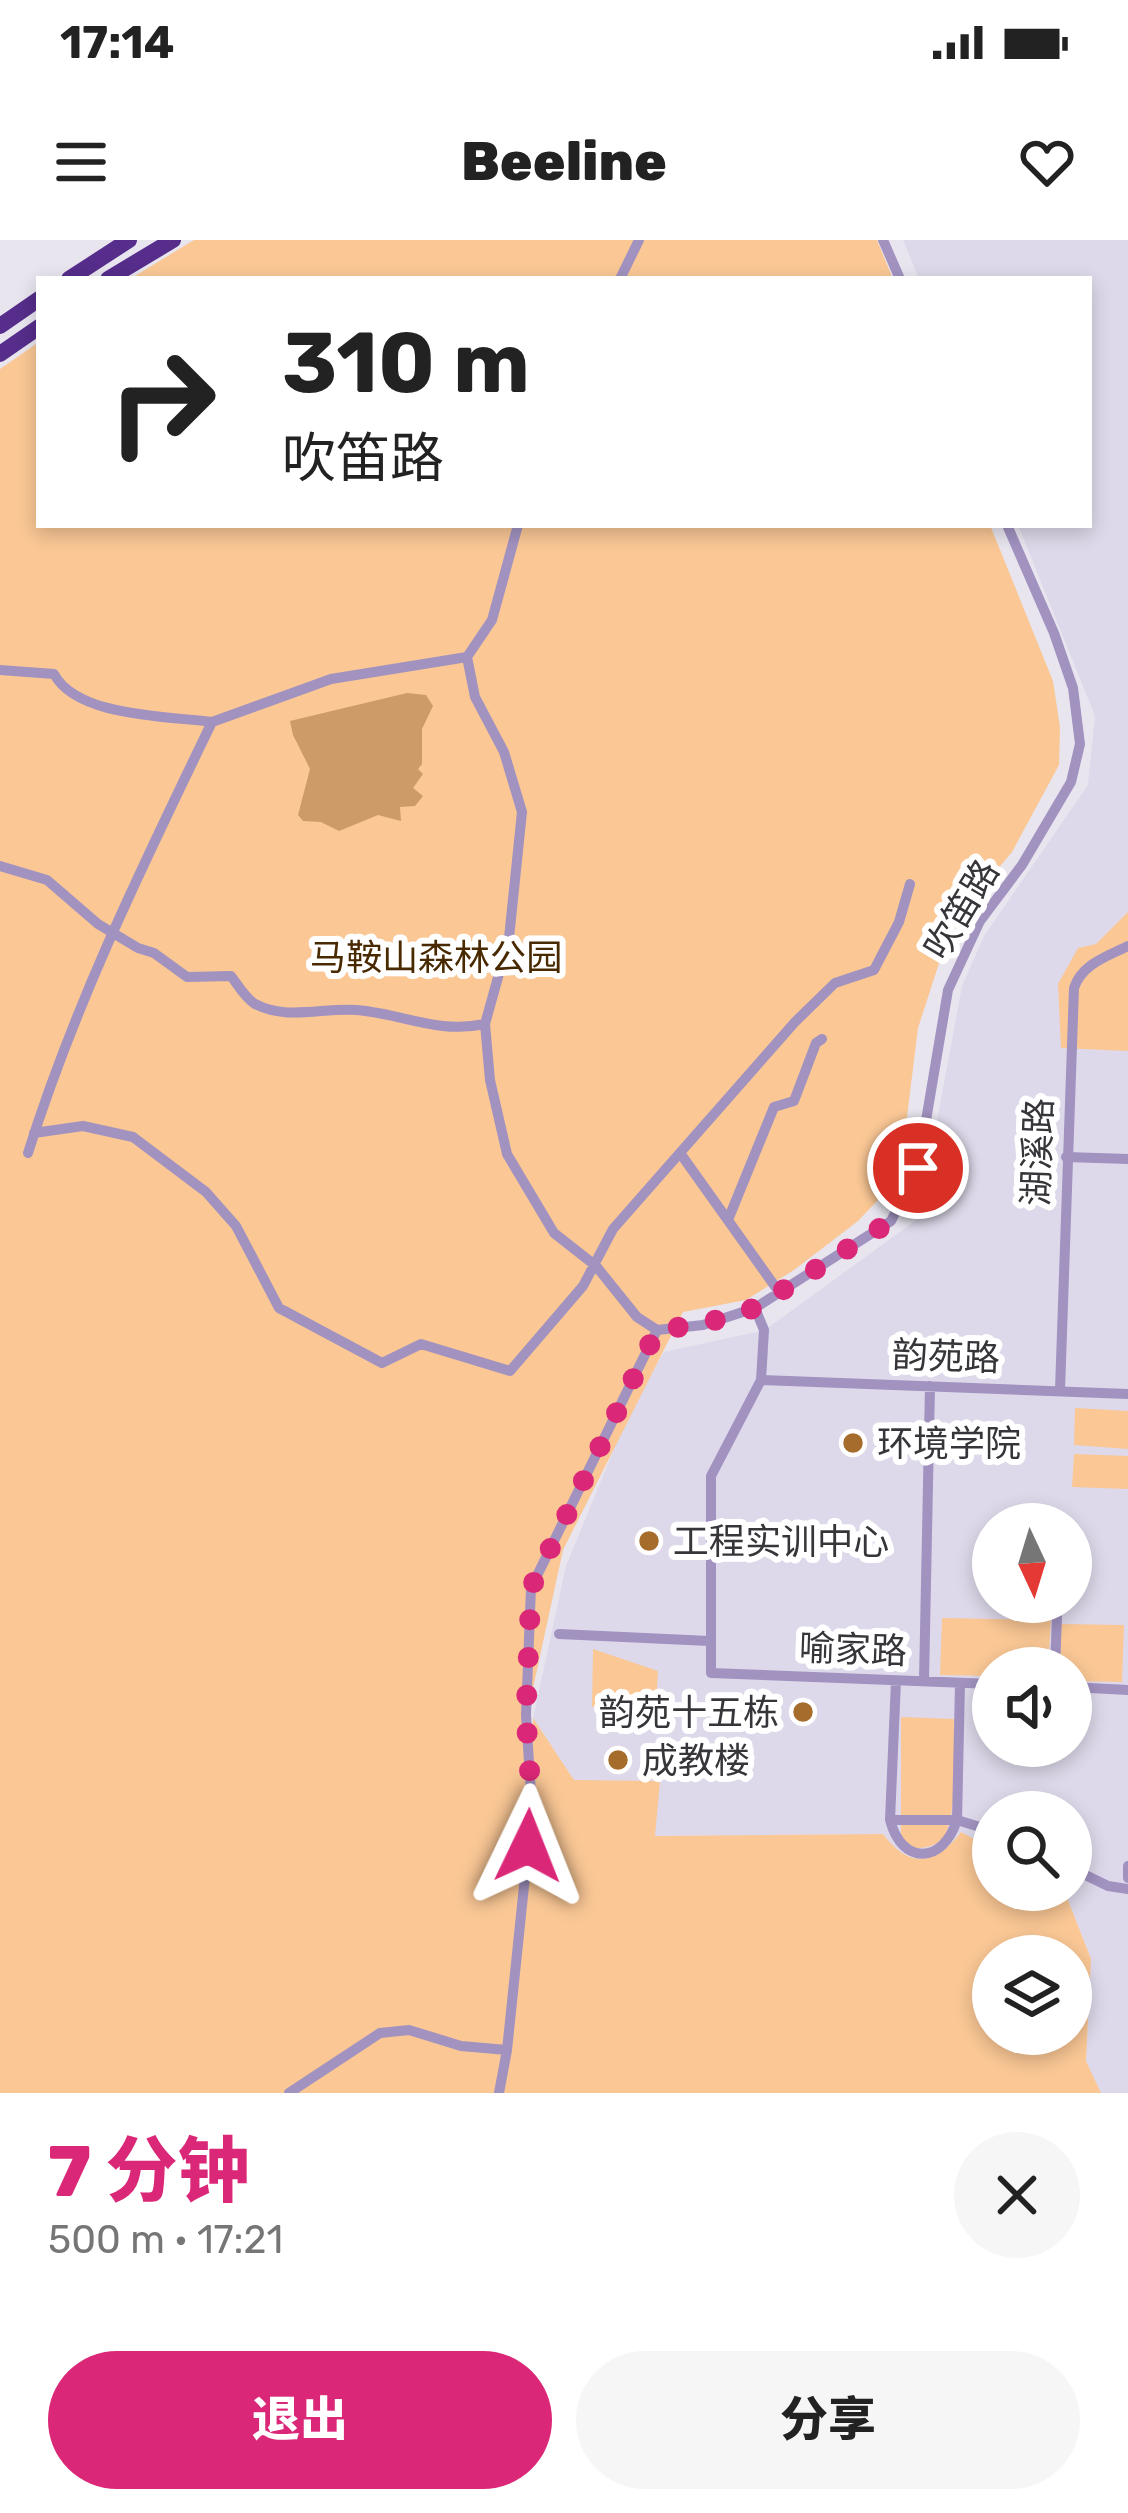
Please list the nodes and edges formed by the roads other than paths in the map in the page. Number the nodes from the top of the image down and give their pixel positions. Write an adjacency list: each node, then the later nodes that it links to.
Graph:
1 (129, 240): 5 (highway)
2 (173, 240): 6 (highway)
3 (639, 240): 7 (street)
4 (883, 240): 8 (street)
5 (74, 276)
6 (113, 276)
7 (621, 276)
8 (899, 276)
9 (36, 301): 10 (highway)
10 (0, 326)
11 (36, 329): 12 (highway)
12 (0, 354)
13 (517, 528): 15 (street)
14 (1008, 528): 31 (street, 吹笛路)
15 (466, 657): 17 (street); 22 (street)
16 (0, 670): 17 (street)
17 (212, 722): 20 (street)
18 (0, 866): 20 (street)
19 (910, 884): 26 (street)
20 (111, 932): 22 (street); 24 (street)
21 (1128, 946): 27 (street, 湖溪路)
22 (485, 1024): 30 (street)
23 (822, 1039): 29 (street)
24 (34, 1133): 25 (street); 30 (street)
25 (28, 1153)
26 (680, 1153): 29 (street); 30 (street)
27 (1066, 1157): 28 (street); 36 (street, 湖溪路)
28 (1128, 1159)
29 (728, 1220): 31 (street)
30 (596, 1266): 33 (street)
31 (779, 1292): 32 (street, 吹笛路)
32 (755, 1308): 33 (street, 吹笛路); 34 (street)
33 (657, 1330): 53 (street)
34 (761, 1380): 35 (street, 韵苑路); 39 (street)
35 (929, 1386): 36 (street, 韵苑路); 41 (street)
36 (1060, 1390): 37 (street, 韵苑路)
37 (1128, 1394)
38 (559, 1634): 39 (street)
39 (709, 1641): 40 (street, 喻家路)
40 (896, 1681): 41 (street, 喻家路); 46 (street)
41 (924, 1682): 42 (street, 喻家路)
42 (960, 1683): 43 (street, 喻家路); 47 (street)
43 (972, 1683)
44 (1092, 1688): 45 (street)
45 (1128, 1690)
46 (890, 1820): 47 (street); 47 (street)
47 (957, 1820): 48 (street)
48 (972, 1825)
49 (1128, 1866): 51 (street)
50 (1092, 1878): 52 (street)
51 (1128, 1878)
52 (1128, 1889)
53 (507, 2050): 54 (street); 55 (street)
54 (289, 2093)
55 (500, 2093)

